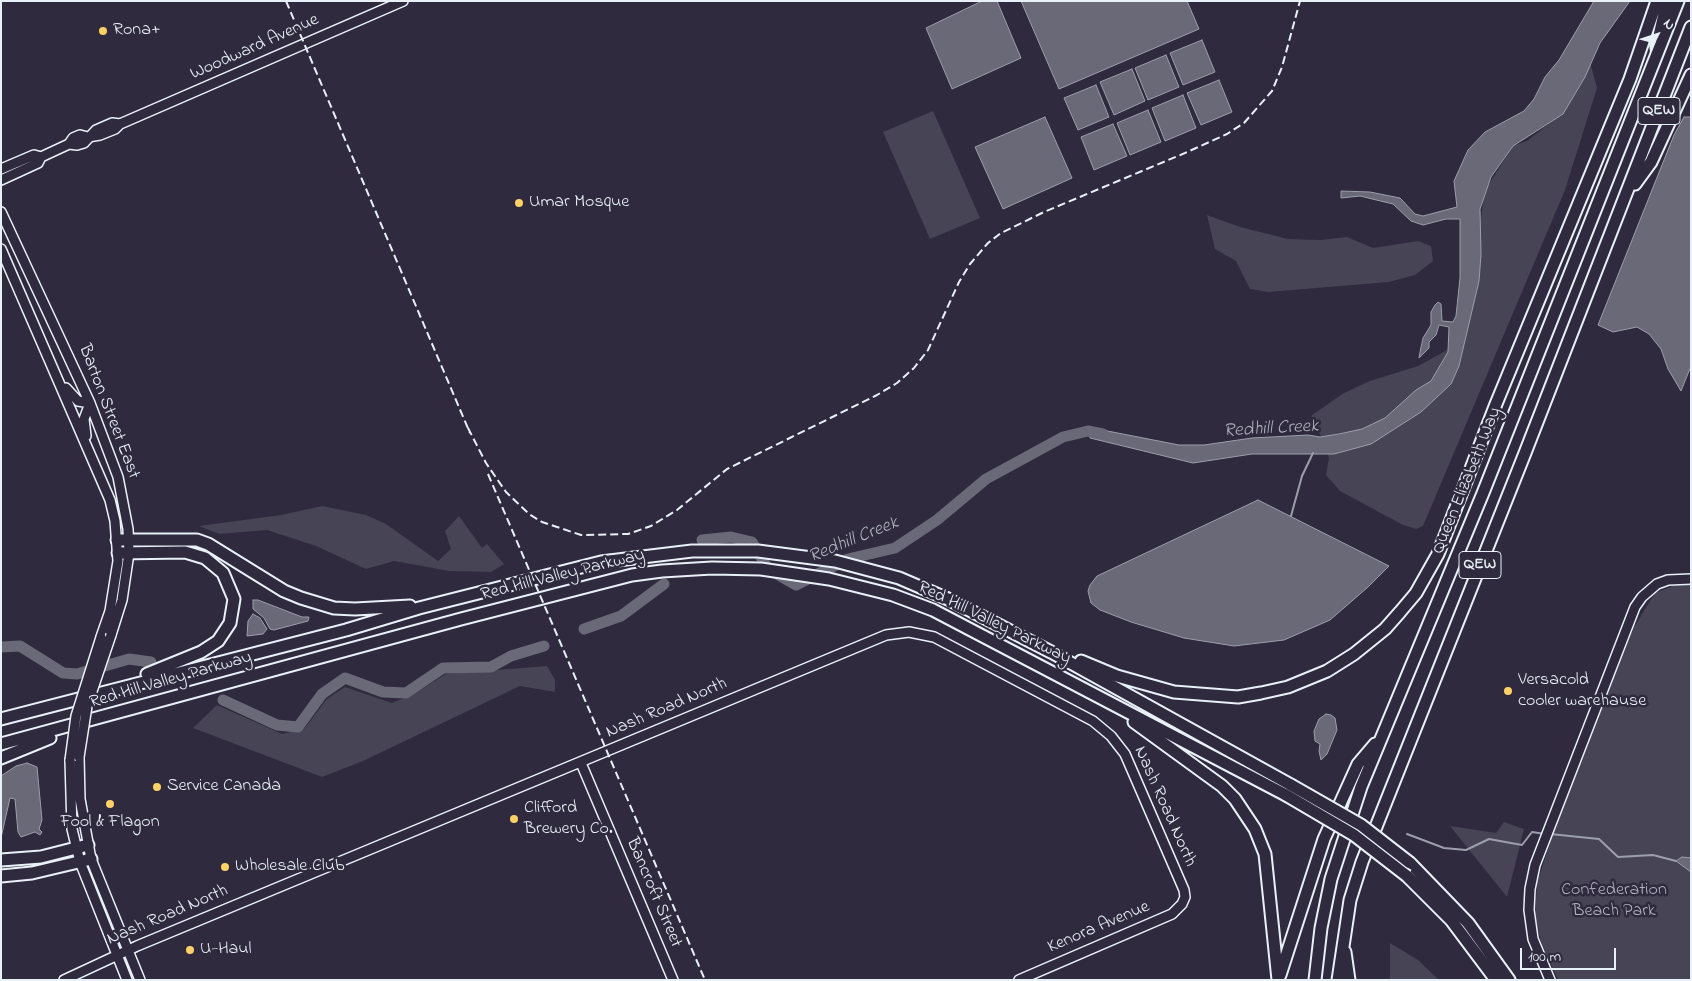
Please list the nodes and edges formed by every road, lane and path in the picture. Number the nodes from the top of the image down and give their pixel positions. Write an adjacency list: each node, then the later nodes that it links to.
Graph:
1 (403, 1): 8 (main road, Woodward Avenue)
2 (1657, 1): 21 (highway)
3 (1667, 1): 6 (highway)
4 (1678, 1): 6 (highway, Queen Elizabeth Way / QEW)
5 (1691, 27): 11 (highway, QEW)
6 (1656, 56): 26 (highway, Queen Elizabeth Way / QEW)
7 (1691, 76): 11 (highway)
8 (42, 157): 9 (main road, Woodward Avenue); 10 (main road, Woodward Avenue)
9 (1, 169)
10 (1, 180)
11 (1626, 195): 37 (highway, QEW)
12 (1, 212): 15 (main road, Barton Street East)
13 (1, 249): 14 (main road, Barton Street East)
14 (59, 380): 15 (main road); 16 (main road, Barton Street East)
15 (90, 403): 16 (main road); 17 (main road, Barton Street East)
16 (88, 452): 17 (main road, Barton Street East)
17 (122, 539): 18 (main road, Barton Street East); 20 (highway)
18 (123, 553): 22 (highway); 29 (main road, Barton Street East, bridge); 29 (main road, Barton Street East, bridge)
19 (1691, 579): 51 (main road)
20 (419, 608): 21 (highway, Red Hill Valley Parkway); 22 (highway, Red Hill Valley Parkway)
21 (1051, 652): 31 (highway)
22 (124, 687): 24 (highway, Red Hill Valley Parkway)
23 (1119, 709): 25 (highway, Red Hill Valley Parkway); 31 (highway); 45 (highway)
24 (1, 719)
25 (68, 728): 27 (highway, Red Hill Valley Parkway); 28 (highway)
26 (1381, 737): 45 (highway); 46 (highway, Queen Elizabeth Way / QEW)
27 (1, 744)
28 (1, 758)
29 (74, 758): 32 (main road, Barton Street East)
30 (581, 763): 36 (main road, Nash Road North); 38 (main road, Nash Road North); 43 (main road, Bancroft Street)
31 (1289, 790): 49 (highway, bridge); 50 (highway, bridge)
32 (82, 847): 33 (highway); 34 (main road, Barton Street East)
33 (1, 860)
34 (86, 860): 35 (highway); 38 (main road, Barton Street East); 39 (main road, Barton Street East)
35 (1, 876)
36 (1185, 897): 44 (main road, Kenora Avenue)
37 (1343, 938): 47 (highway, QEW); 48 (highway)
38 (127, 950): 39 (main road, Nash Road North); 42 (main road, Barton Street East)
39 (116, 955): 40 (main road, Nash Road North); 41 (main road, Barton Street East)
40 (64, 980)
41 (127, 980)
42 (140, 980)
43 (673, 980)
44 (1019, 980)
45 (1279, 980)
46 (1314, 980)
47 (1338, 980)
48 (1349, 980)
49 (1496, 980)
50 (1509, 980)
51 (1550, 980)

